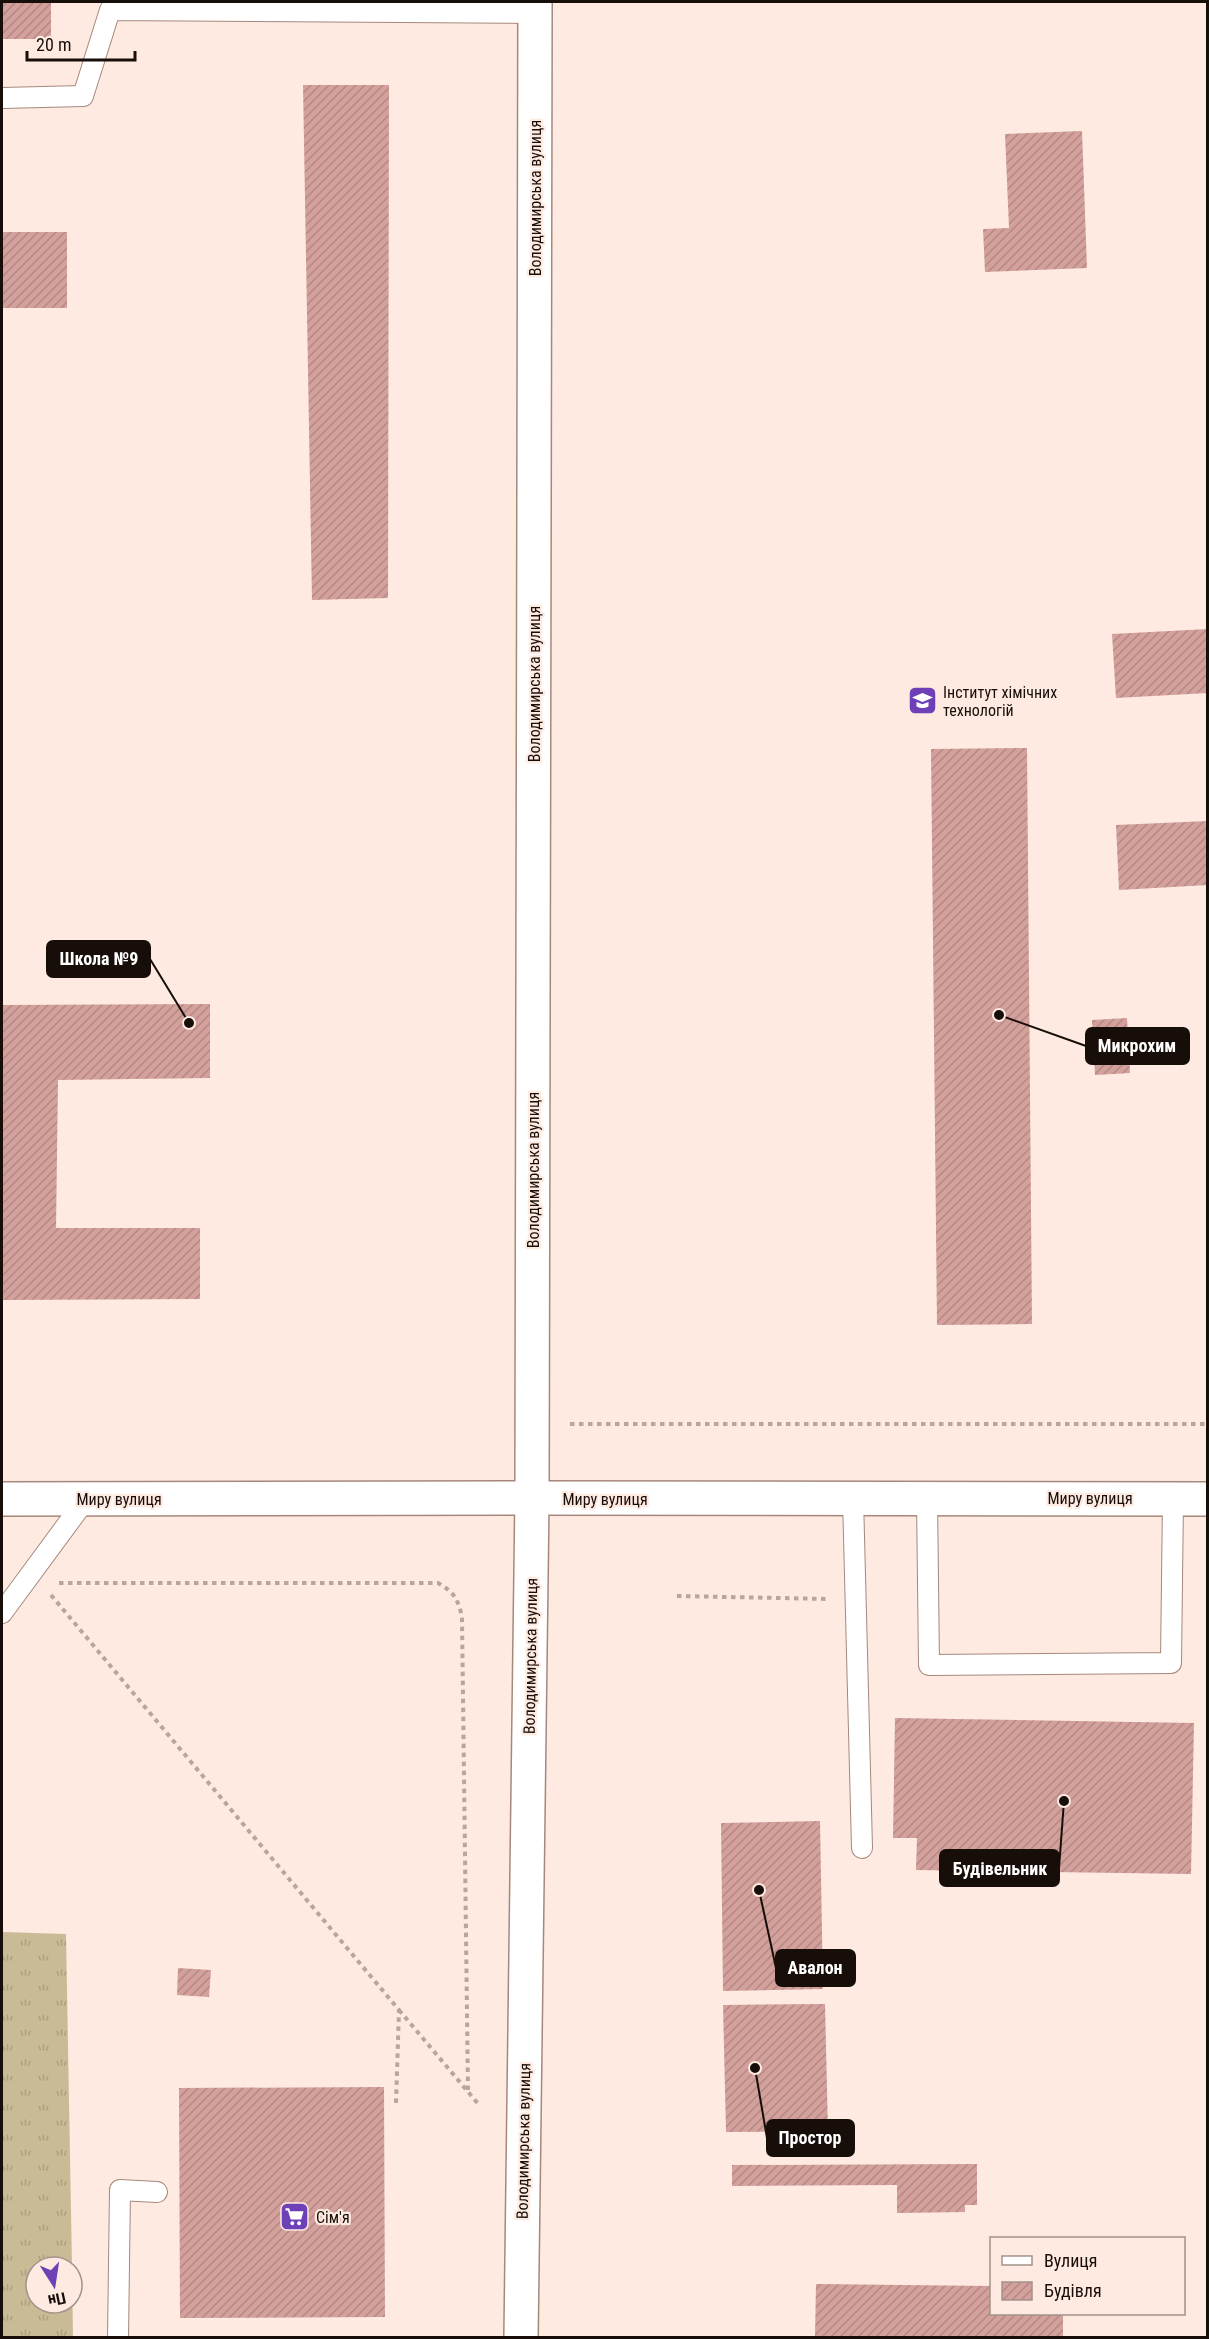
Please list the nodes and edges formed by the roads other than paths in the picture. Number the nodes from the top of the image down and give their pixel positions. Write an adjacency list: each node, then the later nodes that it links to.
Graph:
1 (535, 7): 2 (lane); 3 (street, Володимирська вулиця)
2 (2, 98)
3 (532, 1498): 4 (street, Миру вулиця); 9 (street, Миру вулиця); 14 (street, Володимирська вулиця)
4 (853, 1498): 5 (street, Миру вулиця); 11 (lane)
5 (927, 1498): 6 (street, Миру вулиця); 6 (lane)
6 (1173, 1498): 7 (street, Миру вулиця)
7 (1208, 1498)
8 (2, 1499): 9 (street, Миру вулиця)
9 (86, 1499): 10 (lane)
10 (2, 1613)
11 (862, 1848)
12 (157, 2192): 13 (lane)
13 (118, 2337)
14 (521, 2337)

